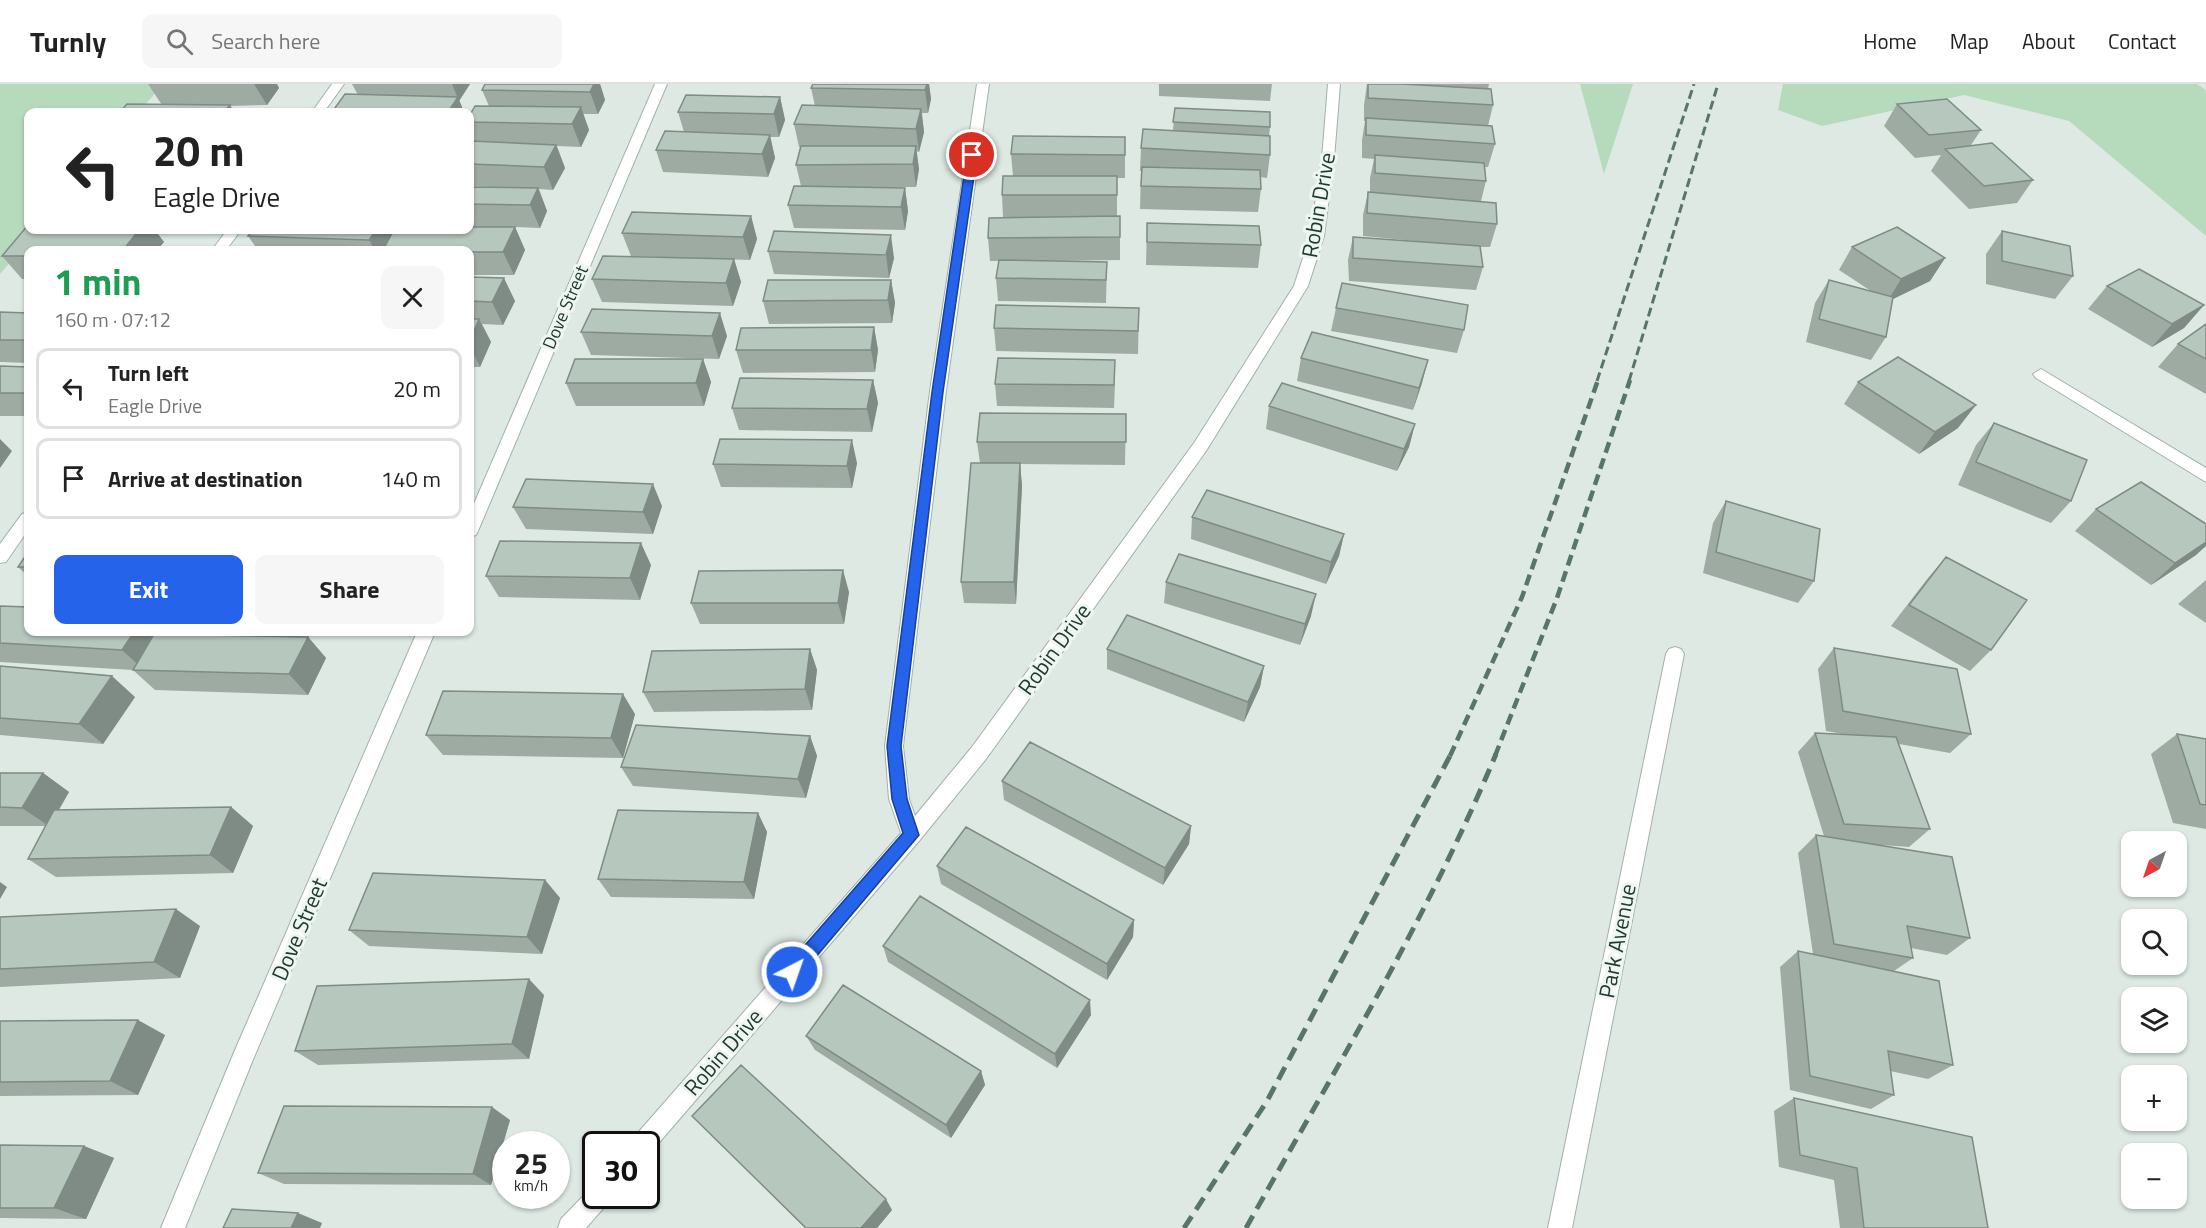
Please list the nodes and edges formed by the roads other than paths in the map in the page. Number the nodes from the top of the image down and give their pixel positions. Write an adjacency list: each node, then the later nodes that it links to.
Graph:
1 (338, 84): 5 (street)
2 (661, 84): 8 (street, Dove Street)
3 (983, 84): 13 (street)
4 (1334, 84): 13 (street, Robin Drive)
5 (321, 108)
6 (2041, 374): 7 (street)
7 (2206, 476)
8 (474, 522)
9 (24, 524): 10 (street)
10 (0, 557)
11 (424, 636): 16 (street, Dove Street)
12 (1675, 654): 18 (street, Park Avenue)
13 (912, 835): 14 (street, Robin Drive)
14 (654, 1131)
15 (587, 1209): 17 (street)
16 (173, 1228)
17 (570, 1228)
18 (1560, 1228)

